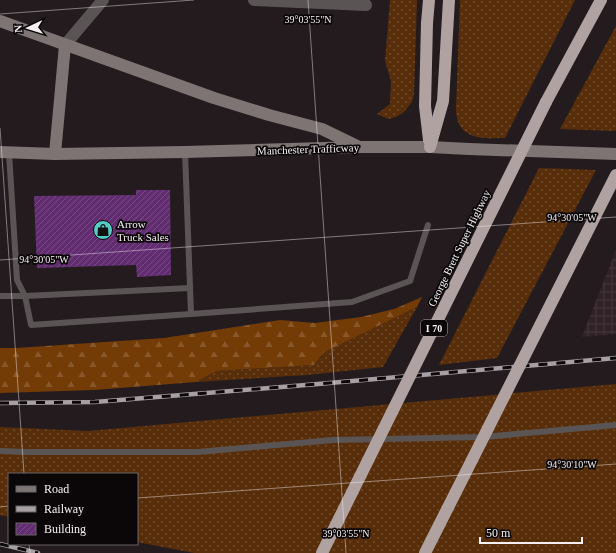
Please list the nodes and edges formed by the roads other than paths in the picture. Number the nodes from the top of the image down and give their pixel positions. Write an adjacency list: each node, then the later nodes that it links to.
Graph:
1 (103, 0): 8 (street)
2 (254, 0): 6 (street)
3 (429, 0): 10 (highway)
4 (449, 0): 10 (highway)
5 (601, 0): 23 (highway, George Brett Super Highway / I 70, bridge)
6 (366, 5)
7 (0, 21): 8 (main road)
8 (65, 45): 9 (main road); 13 (main road)
9 (360, 147): 10 (main road, Manchester Trafficway); 12 (main road, Manchester Trafficway)
10 (430, 147): 14 (main road, Manchester Trafficway)
11 (4, 152): 13 (main road, Manchester Trafficway); 19 (lane)
12 (185, 152): 13 (main road, Manchester Trafficway); 17 (lane)
13 (55, 154)
14 (616, 154)
15 (616, 174): 24 (highway, bridge)
16 (428, 225): 20 (lane)
17 (190, 288): 19 (lane); 20 (lane)
18 (0, 296): 19 (lane)
19 (25, 296): 20 (lane)
20 (191, 314)
21 (616, 424): 22 (lane)
22 (0, 451)
23 (322, 553)
24 (425, 553)

